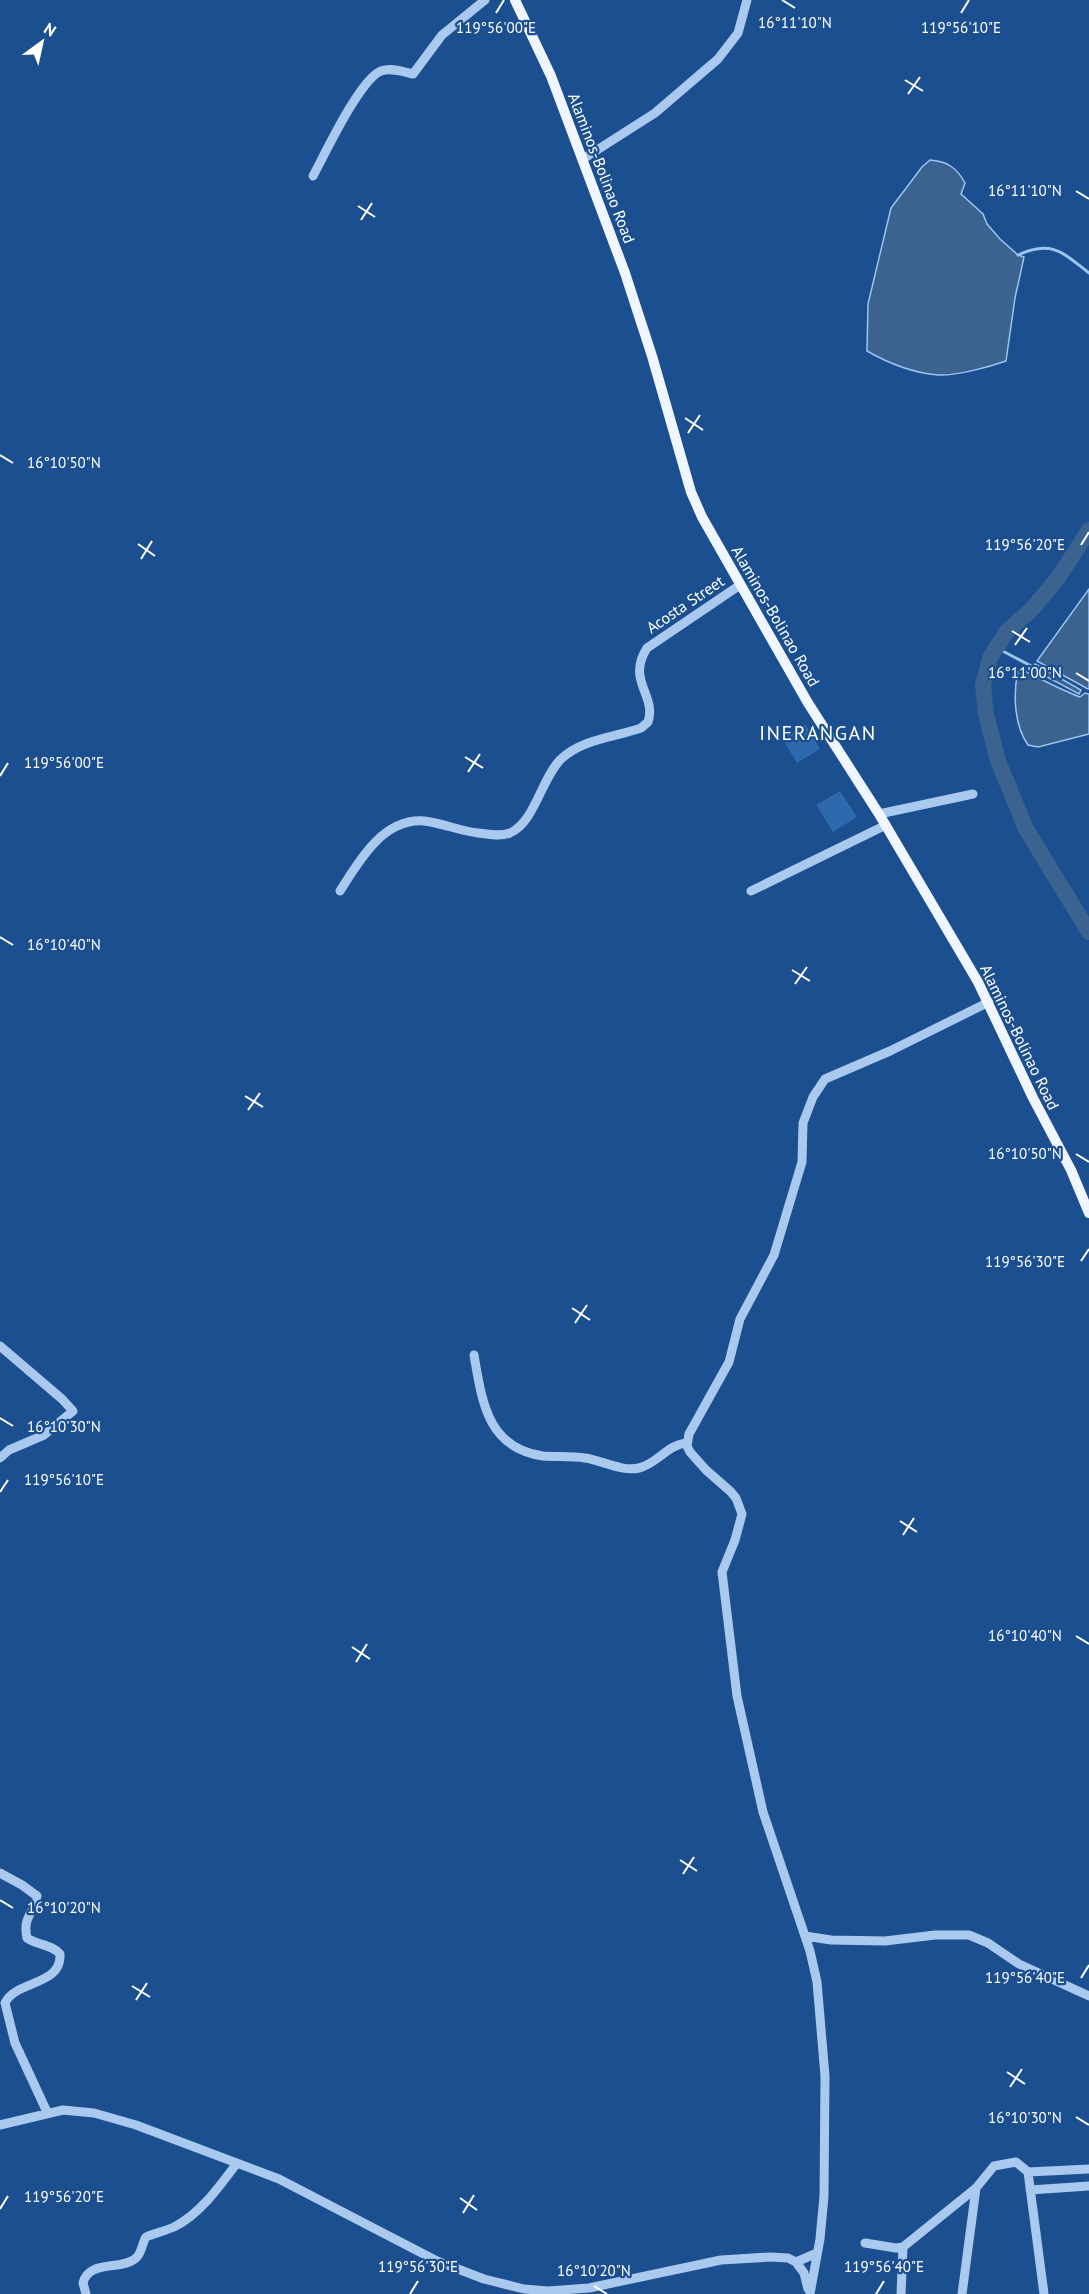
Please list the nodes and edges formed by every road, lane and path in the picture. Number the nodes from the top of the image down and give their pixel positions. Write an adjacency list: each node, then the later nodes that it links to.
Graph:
1 (485, 0): 5 (street)
2 (515, 0): 4 (main road, Alaminos-Bolinao Road)
3 (747, 0): 4 (street)
4 (583, 159): 6 (main road, Alaminos-Bolinao Road)
5 (313, 176)
6 (741, 585): 8 (main road, Alaminos-Bolinao Road); 10 (street, Acosta Street)
7 (973, 794): 8 (street)
8 (879, 814): 9 (main road, Alaminos-Bolinao Road)
9 (885, 825): 11 (street); 12 (main road, Alaminos-Bolinao Road)
10 (340, 891)
11 (751, 891)
12 (989, 1002): 13 (main road, Alaminos-Bolinao Road); 16 (street)
13 (1089, 1213)
14 (0, 1346): 17 (street)
15 (474, 1355): 16 (street)
16 (687, 1443): 19 (street)
17 (0, 1458)
18 (0, 1873): 21 (street)
19 (805, 1936): 20 (street); 31 (street)
20 (1089, 1996)
21 (47, 2112): 22 (street); 23 (street)
22 (0, 2125)
23 (237, 2163): 33 (street); 34 (street)
24 (1089, 2169): 25 (street)
25 (1028, 2172): 27 (street); 28 (street)
26 (1089, 2186): 28 (street)
27 (976, 2188): 30 (street); 38 (street)
28 (1030, 2190): 39 (street)
29 (865, 2243): 30 (street)
30 (903, 2247): 37 (street)
31 (817, 2253): 32 (street); 36 (street)
32 (796, 2262): 33 (street); 36 (street)
33 (501, 2283): 35 (street)
34 (86, 2294)
35 (500, 2294)
36 (809, 2294)
37 (901, 2294)
38 (962, 2294)
39 (1044, 2294)

